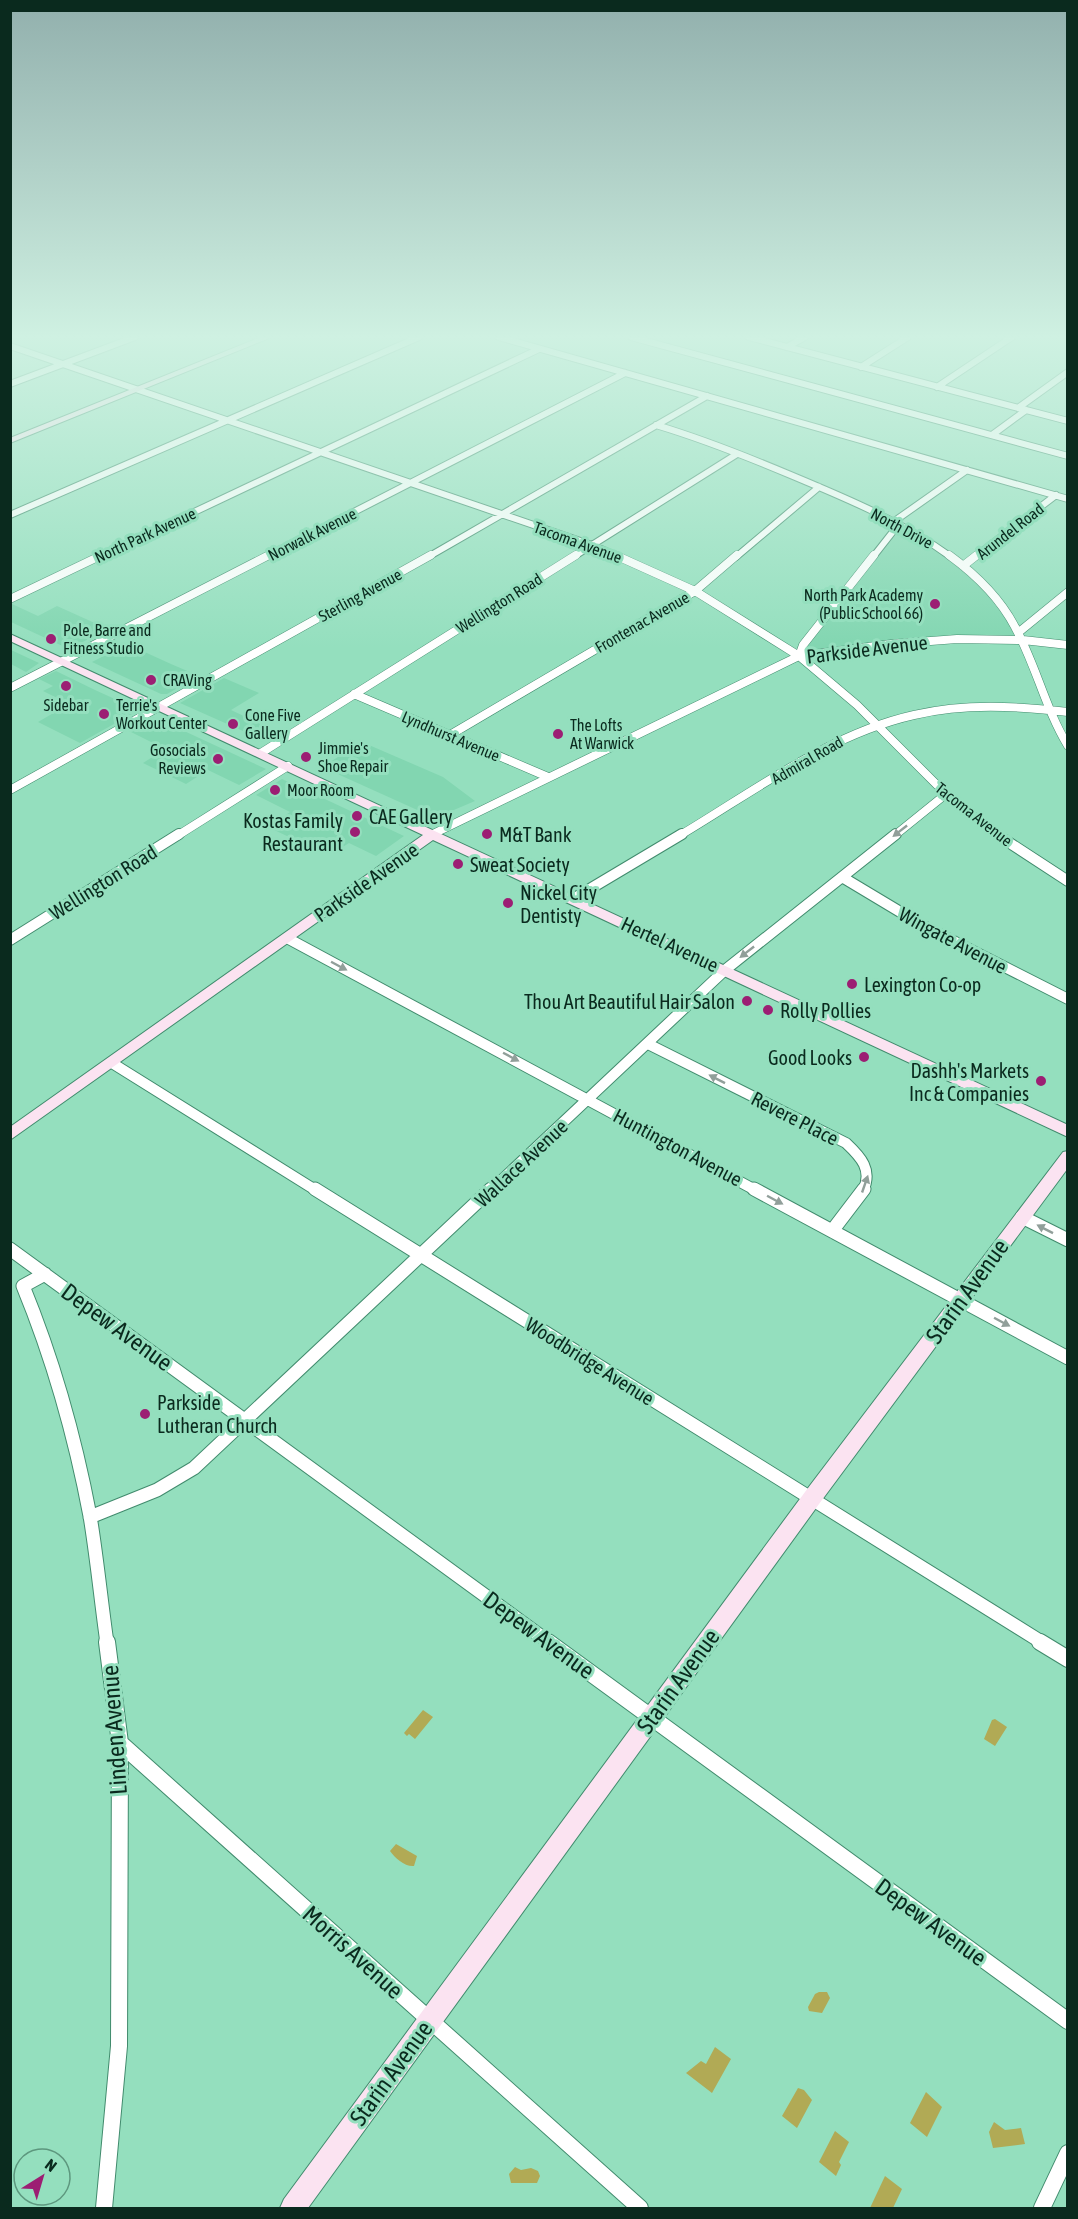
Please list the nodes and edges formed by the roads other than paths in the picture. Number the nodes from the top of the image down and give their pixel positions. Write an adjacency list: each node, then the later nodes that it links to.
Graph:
1 (182, 441): 18 (street)
2 (289, 441): 9 (street, Tacoma Avenue)
3 (346, 441): 9 (street, North Park Avenue)
4 (494, 441): 13 (street, Norwalk Avenue)
5 (629, 441): 17 (street, Sterling Avenue)
6 (699, 441): 10 (street, North Drive)
7 (864, 441): 12 (street)
8 (1012, 441): 11 (street)
9 (322, 452): 13 (street, Tacoma Avenue); 24 (street, North Park Avenue)
10 (737, 454): 14 (street, North Drive); 20 (street, Wellington Road)
11 (1068, 456)
12 (967, 470): 15 (street); 19 (street)
13 (411, 483): 17 (street, Tacoma Avenue); 30 (street, Norwalk Avenue)
14 (819, 487): 19 (street, North Drive); 22 (street, Frontenac Avenue)
15 (1056, 495): 16 (street); 21 (street, Arundel Road)
16 (1068, 498)
17 (503, 514): 20 (street, Tacoma Avenue); 33 (street, Sterling Avenue)
18 (10, 515)
19 (895, 523): 21 (street, North Drive); 29 (street)
20 (592, 545): 22 (street, Tacoma Avenue); 32 (street, Wellington Road)
21 (963, 566): 25 (street, North Drive)
22 (695, 591): 29 (street, Tacoma Avenue); 37 (street, Frontenac Avenue)
23 (1068, 592): 25 (street)
24 (10, 598)
25 (1019, 632): 27 (street, North Drive)
26 (10, 637): 30 (street, Hertel Avenue)
27 (1023, 641): 28 (street, Parkside Avenue); 29 (street, Parkside Avenue); 34 (street)
28 (1068, 645)
29 (799, 656): 36 (street, Tacoma Avenue); 41 (street, Parkside Avenue)
30 (63, 661): 31 (street); 33 (street, Hertel Avenue)
31 (10, 688)
32 (354, 694): 37 (street, Lyndhurst Avenue); 39 (street, Wellington Road)
33 (160, 707): 39 (street, Hertel Avenue); 42 (street, Sterling Avenue)
34 (1048, 710): 35 (street, Admiral Road); 36 (street, Admiral Road); 38 (street)
35 (1068, 712)
36 (876, 724): 43 (street, Tacoma Avenue); 47 (street, Admiral Road)
37 (450, 735): 41 (street, Lyndhurst Avenue)
38 (1068, 746)
39 (261, 753): 40 (street, Hertel Avenue)
40 (288, 766): 44 (street, Hertel Avenue); 49 (street, Wellington Road)
41 (548, 777): 44 (street, Parkside Avenue)
42 (10, 790)
43 (946, 794): 45 (street, Wallace Avenue, one-way to 45); 46 (street, Tacoma Avenue)
44 (434, 834): 47 (street, Hertel Avenue); 48 (street, Parkside Avenue)
45 (842, 877): 50 (street, Wallace Avenue, one-way to 50); 51 (street, Wingate Avenue)
46 (1068, 881)
47 (573, 899): 50 (street, Hertel Avenue)
48 (287, 938): 53 (street, Parkside Avenue); 54 (street, Huntington Avenue, one-way to 54)
49 (10, 940)
50 (725, 970): 52 (street, Wallace Avenue); 55 (street, Hertel Avenue)
51 (1068, 999)
52 (648, 1044): 54 (street, Wallace Avenue); 59 (street, Revere Place, one-way to 52)
53 (112, 1063): 56 (street, Parkside Avenue); 62 (street, Woodbridge Avenue)
54 (589, 1099): 59 (street, Huntington Avenue, one-way to 59); 62 (street, Wallace Avenue)
55 (1068, 1132)
56 (10, 1135)
57 (1068, 1156): 58 (street, Starin Avenue)
58 (1022, 1217): 60 (street, one-way to 58); 64 (street, Starin Avenue)
59 (832, 1231): 64 (street, Huntington Avenue)
60 (1068, 1240)
61 (10, 1249): 63 (street, Depew Avenue)
62 (421, 1257): 66 (street, Wallace Avenue); 67 (street, Woodbridge Avenue)
63 (45, 1274): 66 (street, Depew Avenue); 68 (street, Linden Avenue)
64 (960, 1300): 65 (street, Huntington Avenue, one-way to 65); 67 (street, Starin Avenue)
65 (1068, 1358)
66 (245, 1421): 68 (street, Wallace Avenue); 70 (street, Depew Avenue)
67 (812, 1498): 69 (street, Woodbridge Avenue); 70 (street, Starin Avenue)
68 (90, 1516): 71 (street, Linden Avenue)
69 (1068, 1659)
70 (651, 1718): 72 (street, Starin Avenue); 73 (street, Depew Avenue)
71 (120, 1743): 72 (street, Morris Avenue); 75 (street, Linden Avenue)
72 (430, 2020): 76 (street, Starin Avenue); 77 (street, Morris Avenue)
73 (1068, 2021)
74 (1068, 2153): 78 (street)
75 (104, 2208)
76 (292, 2208)
77 (640, 2208)
78 (1042, 2208)

